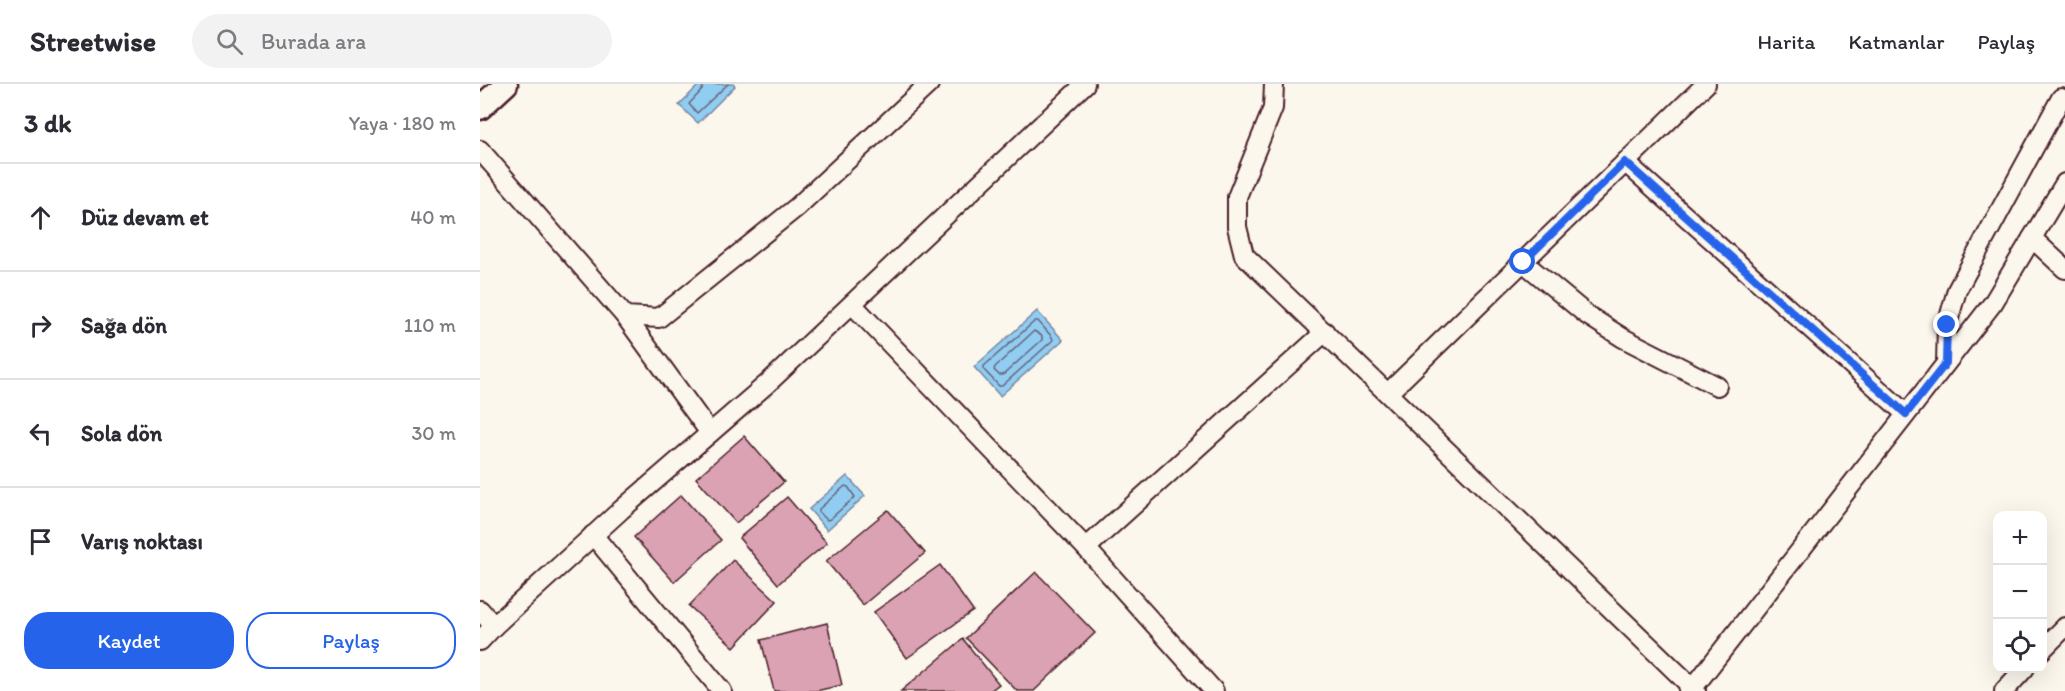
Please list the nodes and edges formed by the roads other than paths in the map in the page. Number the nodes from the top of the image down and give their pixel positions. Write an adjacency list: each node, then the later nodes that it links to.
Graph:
1 (506, 84): 7 (street)
2 (928, 84): 15 (street)
3 (1085, 84): 14 (street)
4 (1274, 84): 16 (street)
5 (1706, 84): 9 (street)
6 (2061, 99): 17 (street)
7 (480, 108)
8 (480, 150): 15 (street)
9 (1625, 162): 12 (street); 20 (street)
10 (2065, 183): 11 (street)
11 (2032, 238): 13 (street); 17 (street)
12 (1523, 262): 18 (street); 19 (street)
13 (2065, 269)
14 (852, 304): 21 (street); 23 (street)
15 (625, 316): 21 (street)
16 (1325, 332): 19 (street); 23 (street)
17 (1946, 363): 20 (street)
18 (1717, 386)
19 (1388, 393): 30 (street)
20 (1906, 414): 30 (street)
21 (710, 433): 22 (street)
22 (593, 535): 25 (street); 31 (street)
23 (1086, 548): 32 (street)
24 (480, 610): 25 (street)
25 (494, 626): 27 (street)
26 (2065, 627): 28 (street)
27 (480, 641)
28 (2047, 646)
29 (2021, 673): 33 (street)
30 (1692, 690)
31 (722, 691)
32 (1214, 691)
33 (2004, 691)

